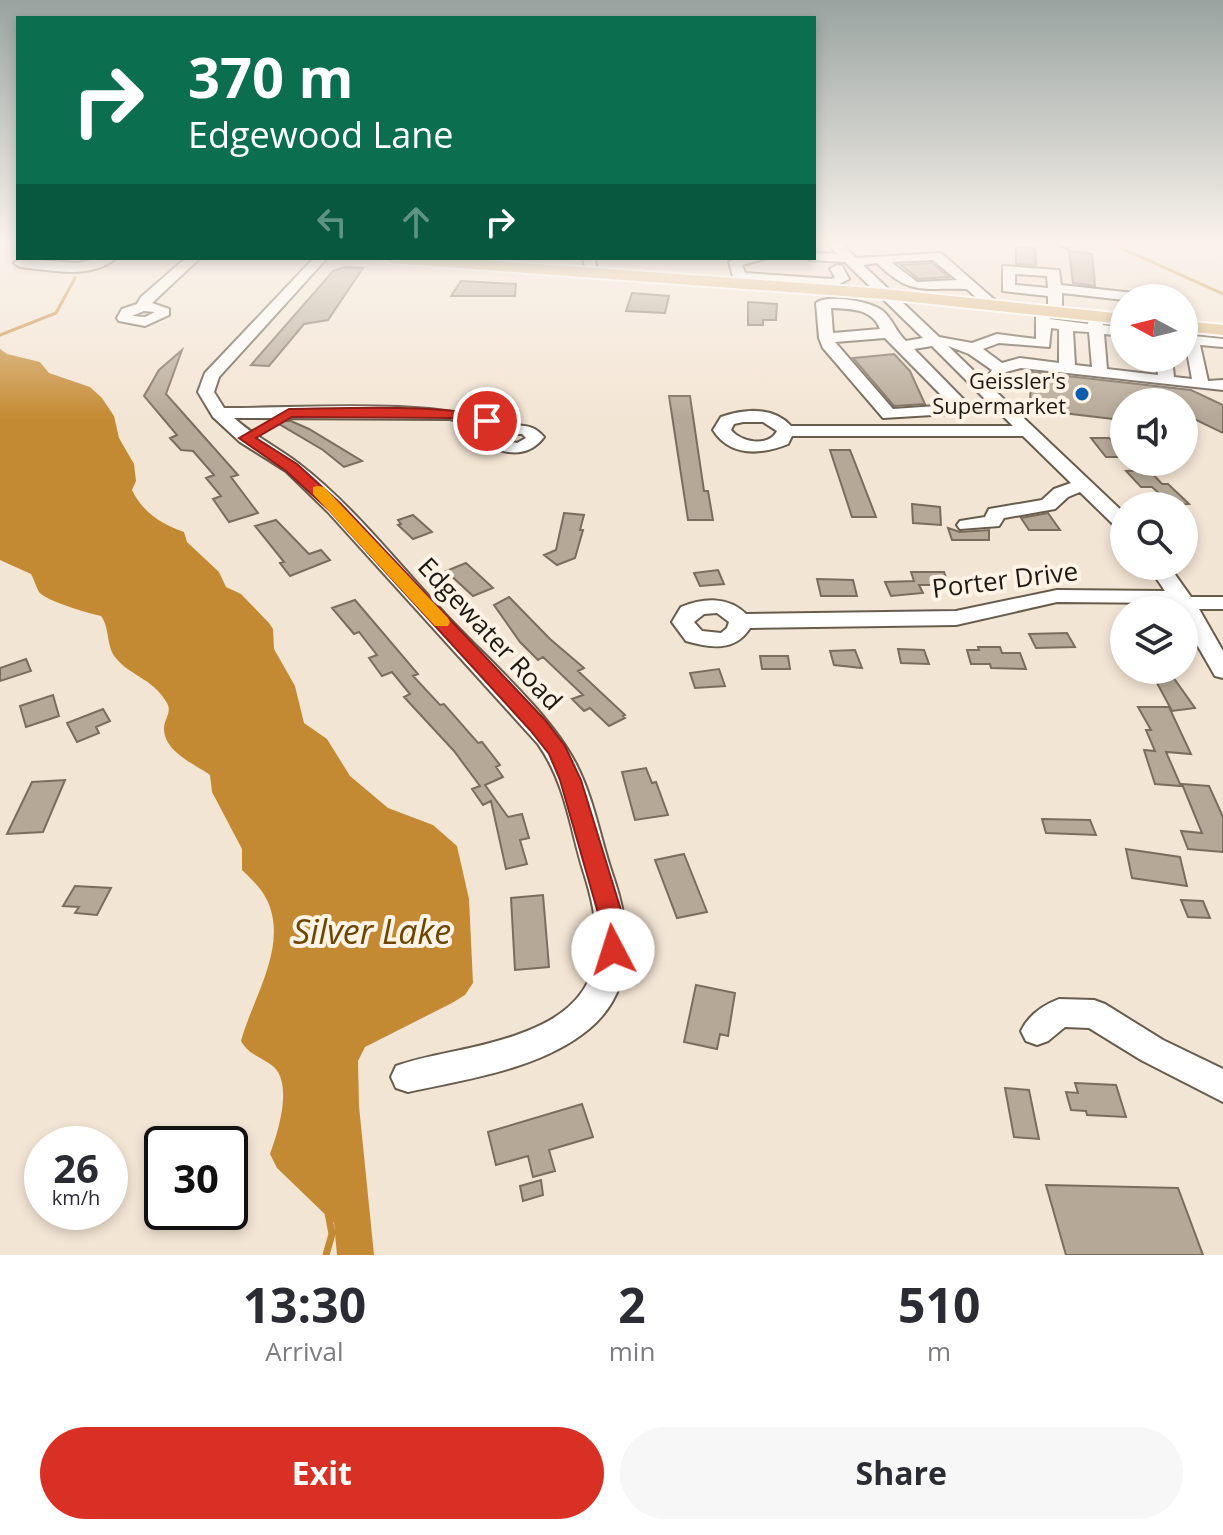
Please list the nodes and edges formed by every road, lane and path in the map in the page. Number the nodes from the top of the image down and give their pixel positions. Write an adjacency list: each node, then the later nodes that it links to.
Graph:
1 (145, 302): 10 (street)
2 (280, 302): 38 (street)
3 (821, 302): 22 (street)
4 (835, 302): 16 (street)
5 (892, 302): 20 (street)
6 (954, 302): 9 (main road)
7 (990, 302): 9 (street)
8 (1110, 305): 12 (street)
9 (995, 306): 12 (main road); 18 (street)
10 (143, 307)
11 (1110, 309): 12 (street)
12 (1066, 313): 13 (main road); 14 (street); 18 (street); 26 (street); 30 (street)
13 (1110, 318)
14 (1110, 327)
15 (1223, 330): 17 (main road)
16 (888, 333): 22 (street); 23 (street)
17 (1198, 333)
18 (997, 338): 24 (street)
19 (1198, 338): 21 (street)
20 (933, 342): 23 (street); 24 (street); 33 (street)
21 (1223, 343)
22 (830, 345): 23 (street); 37 (street)
23 (903, 346): 37 (street)
24 (973, 348): 25 (street)
25 (1000, 369): 26 (street); 33 (street)
26 (1067, 369): 30 (street)
27 (1136, 372): 31 (street)
28 (1166, 372): 32 (street)
29 (1197, 372): 34 (street)
30 (1100, 373): 31 (street)
31 (1137, 377): 32 (street)
32 (1167, 381): 34 (street)
33 (978, 383): 36 (street)
34 (1201, 385): 35 (street)
35 (1223, 385)
36 (1002, 406): 37 (street); 42 (street)
37 (964, 409)
38 (219, 413): 39 (street); 43 (street, Edgewater Road)
39 (289, 413): 40 (street); 43 (street)
40 (506, 429)
41 (786, 431): 42 (street)
42 (1028, 431): 44 (street)
43 (246, 438): 54 (street, Edgewater Road)
44 (1083, 485): 45 (street); 46 (street)
45 (1110, 511)
46 (967, 525)
47 (1110, 598): 50 (street, Porter Drive)
48 (1198, 601): 49 (street, Porter Drive)
49 (1223, 603)
50 (740, 621)
51 (1198, 627): 52 (street)
52 (1223, 671)
53 (1037, 1031): 55 (street)
54 (408, 1077)
55 (1223, 1086)

